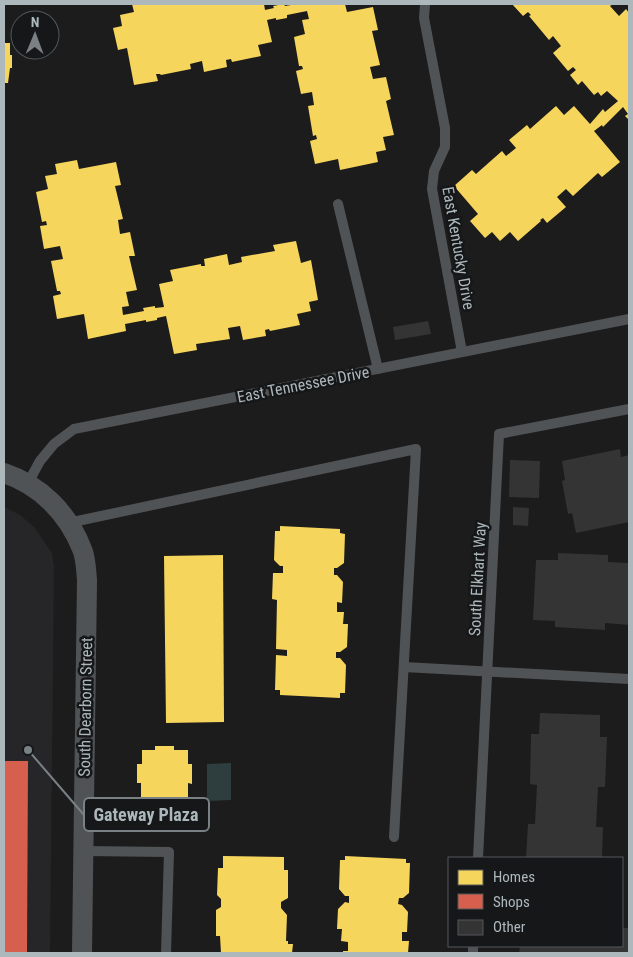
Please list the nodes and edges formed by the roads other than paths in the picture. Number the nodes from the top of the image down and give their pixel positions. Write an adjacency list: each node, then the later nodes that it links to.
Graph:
1 (426, 4): 4 (lane, East Kentucky Drive)
2 (338, 204): 5 (lane)
3 (629, 319): 4 (lane, East Tennessee Drive)
4 (462, 352): 5 (lane, East Tennessee Drive)
5 (378, 369): 8 (lane, East Tennessee Drive)
6 (629, 409): 11 (lane, South Elkhart Way)
7 (4, 472): 8 (street)
8 (28, 483): 9 (street, South Dearborn Street)
9 (68, 523): 10 (lane); 14 (street, South Dearborn Street)
10 (404, 667): 11 (lane); 13 (lane)
11 (488, 670): 12 (lane); 15 (lane, South Elkhart Way)
12 (629, 679)
13 (394, 837)
14 (83, 851): 16 (street, South Dearborn Street); 17 (lane)
15 (478, 857)
16 (82, 953)
17 (166, 953)

